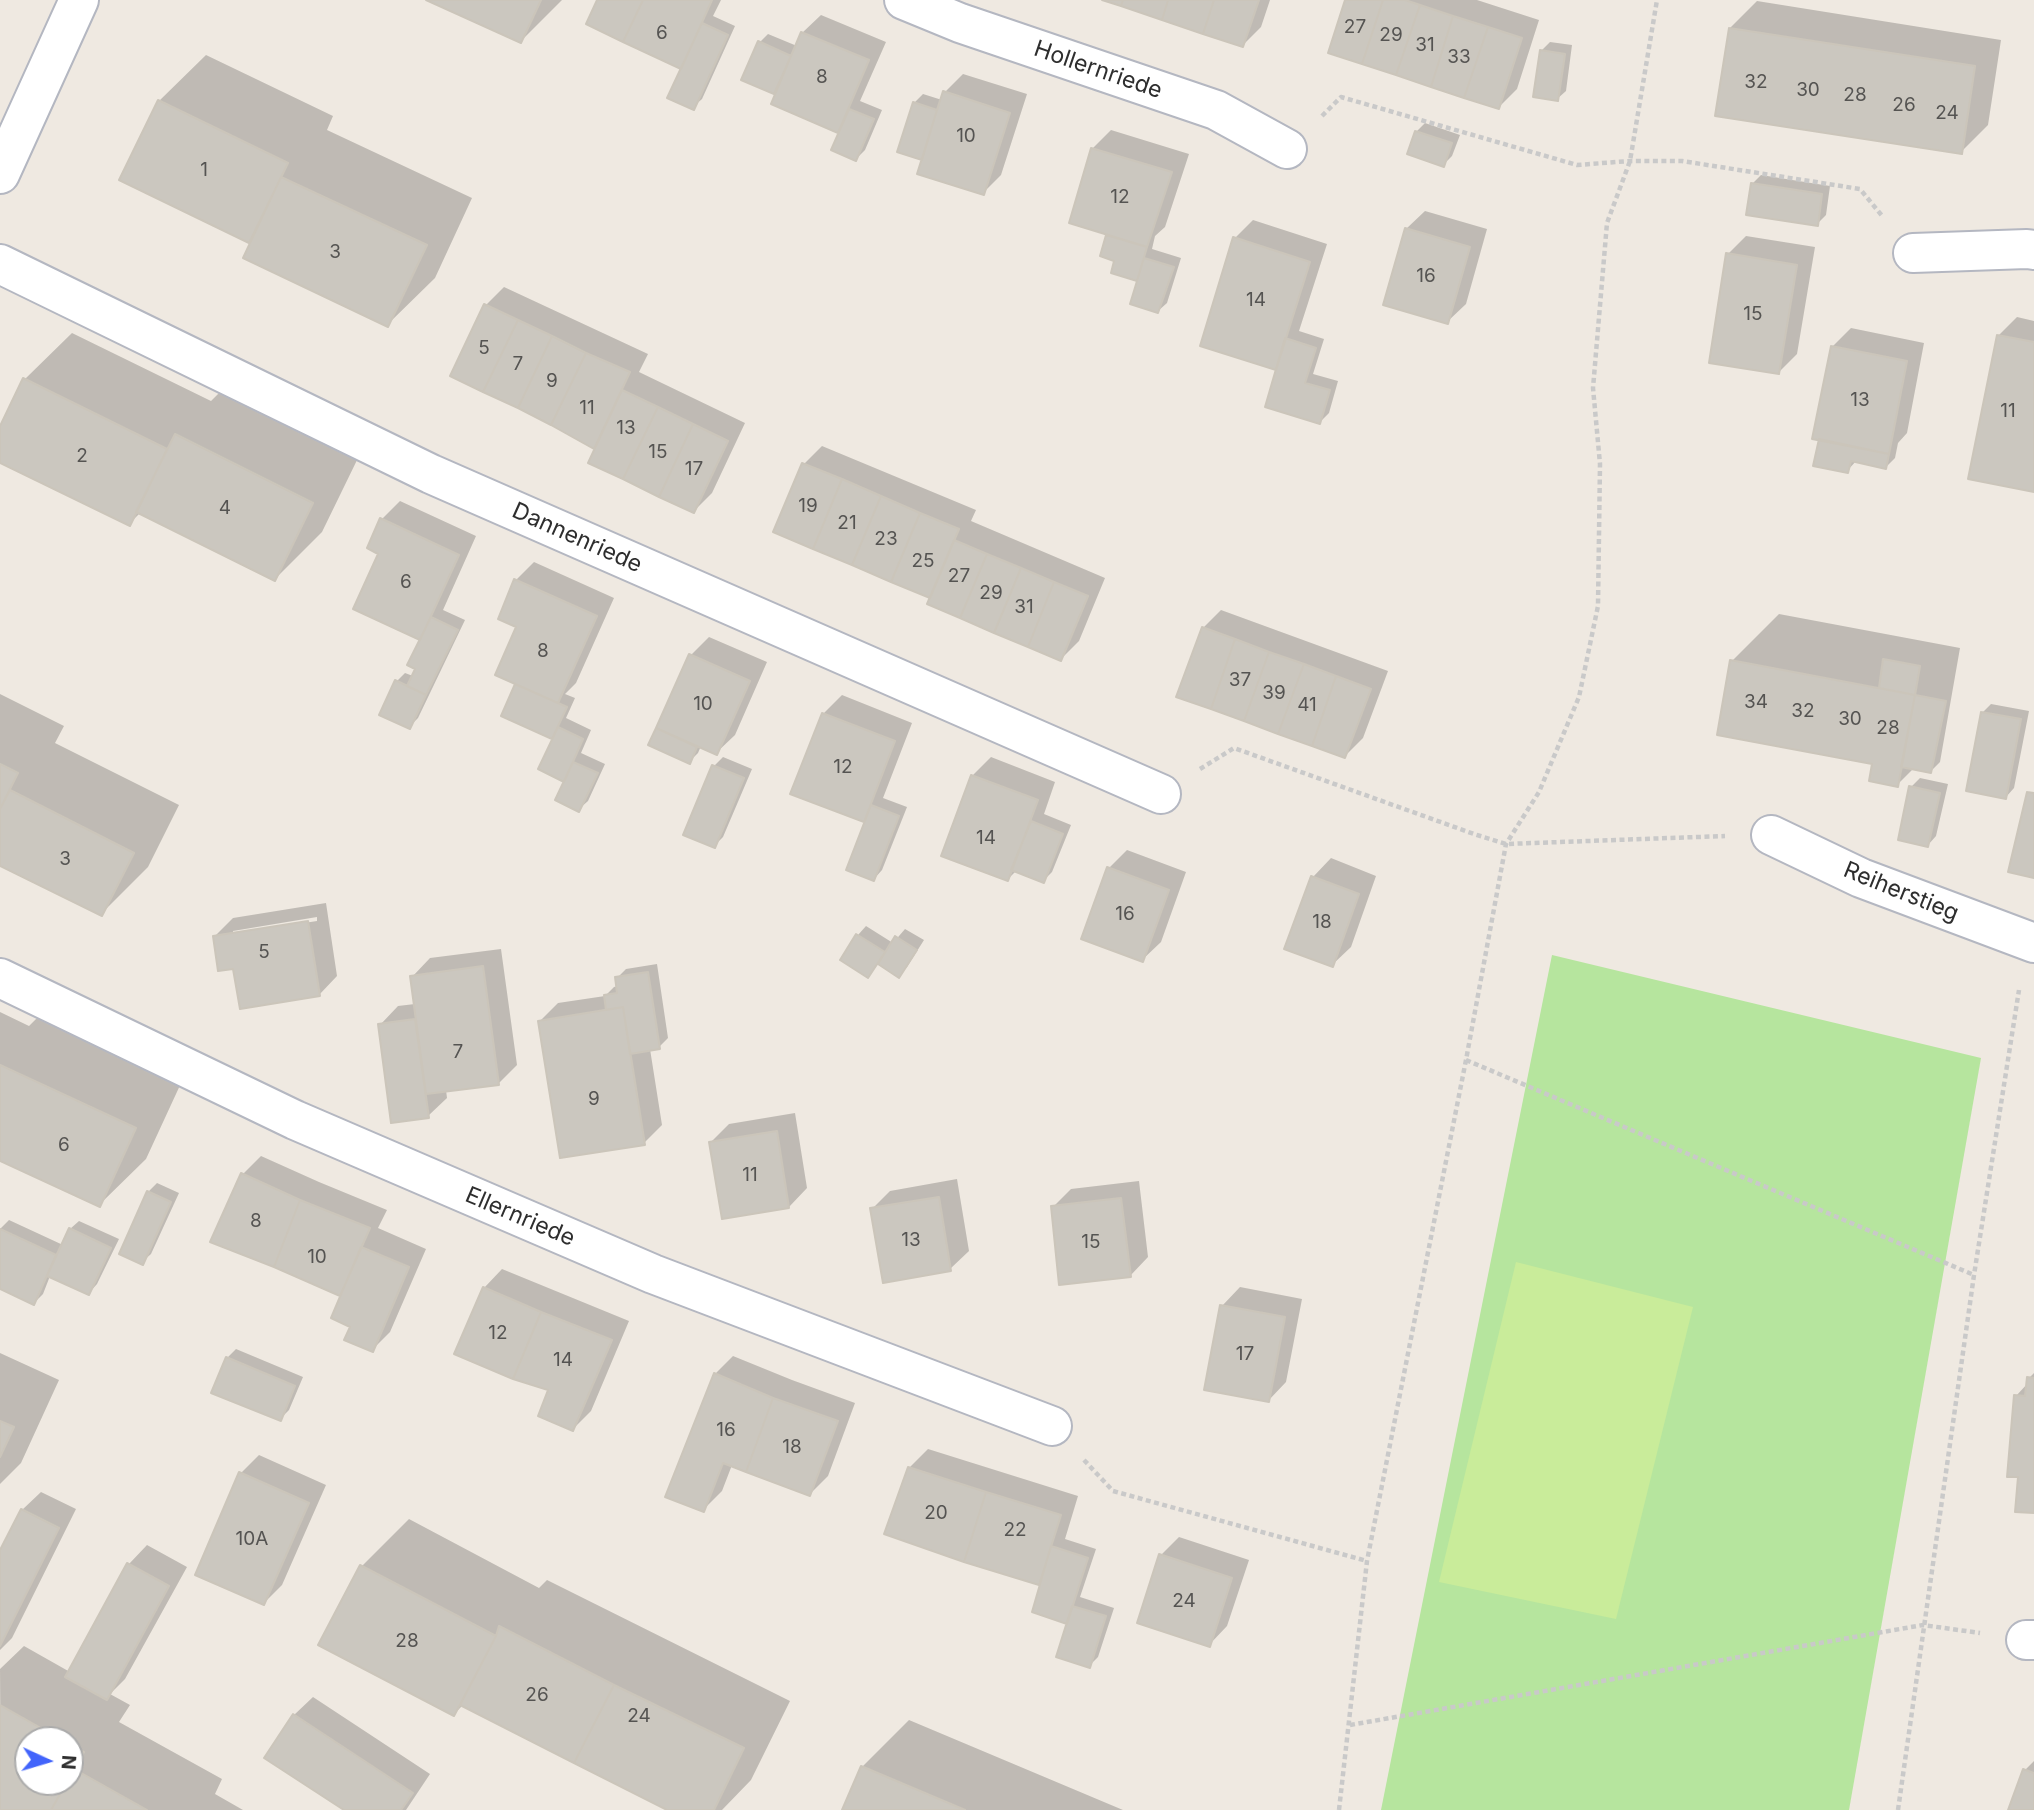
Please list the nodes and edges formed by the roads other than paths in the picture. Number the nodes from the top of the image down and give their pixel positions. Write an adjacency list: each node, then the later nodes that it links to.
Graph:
1 (79, 0): 4 (street)
2 (904, 0): 3 (street, Hollernriede)
3 (1287, 149)
4 (0, 174)
5 (2034, 250): 6 (street)
6 (1913, 253)
7 (0, 264): 8 (street, Dannenriede)
8 (1161, 794)
9 (1771, 835): 10 (street, Reiherstieg)
10 (2031, 942)
11 (0, 978): 12 (street, Ellernriede)
12 (1052, 1426)

